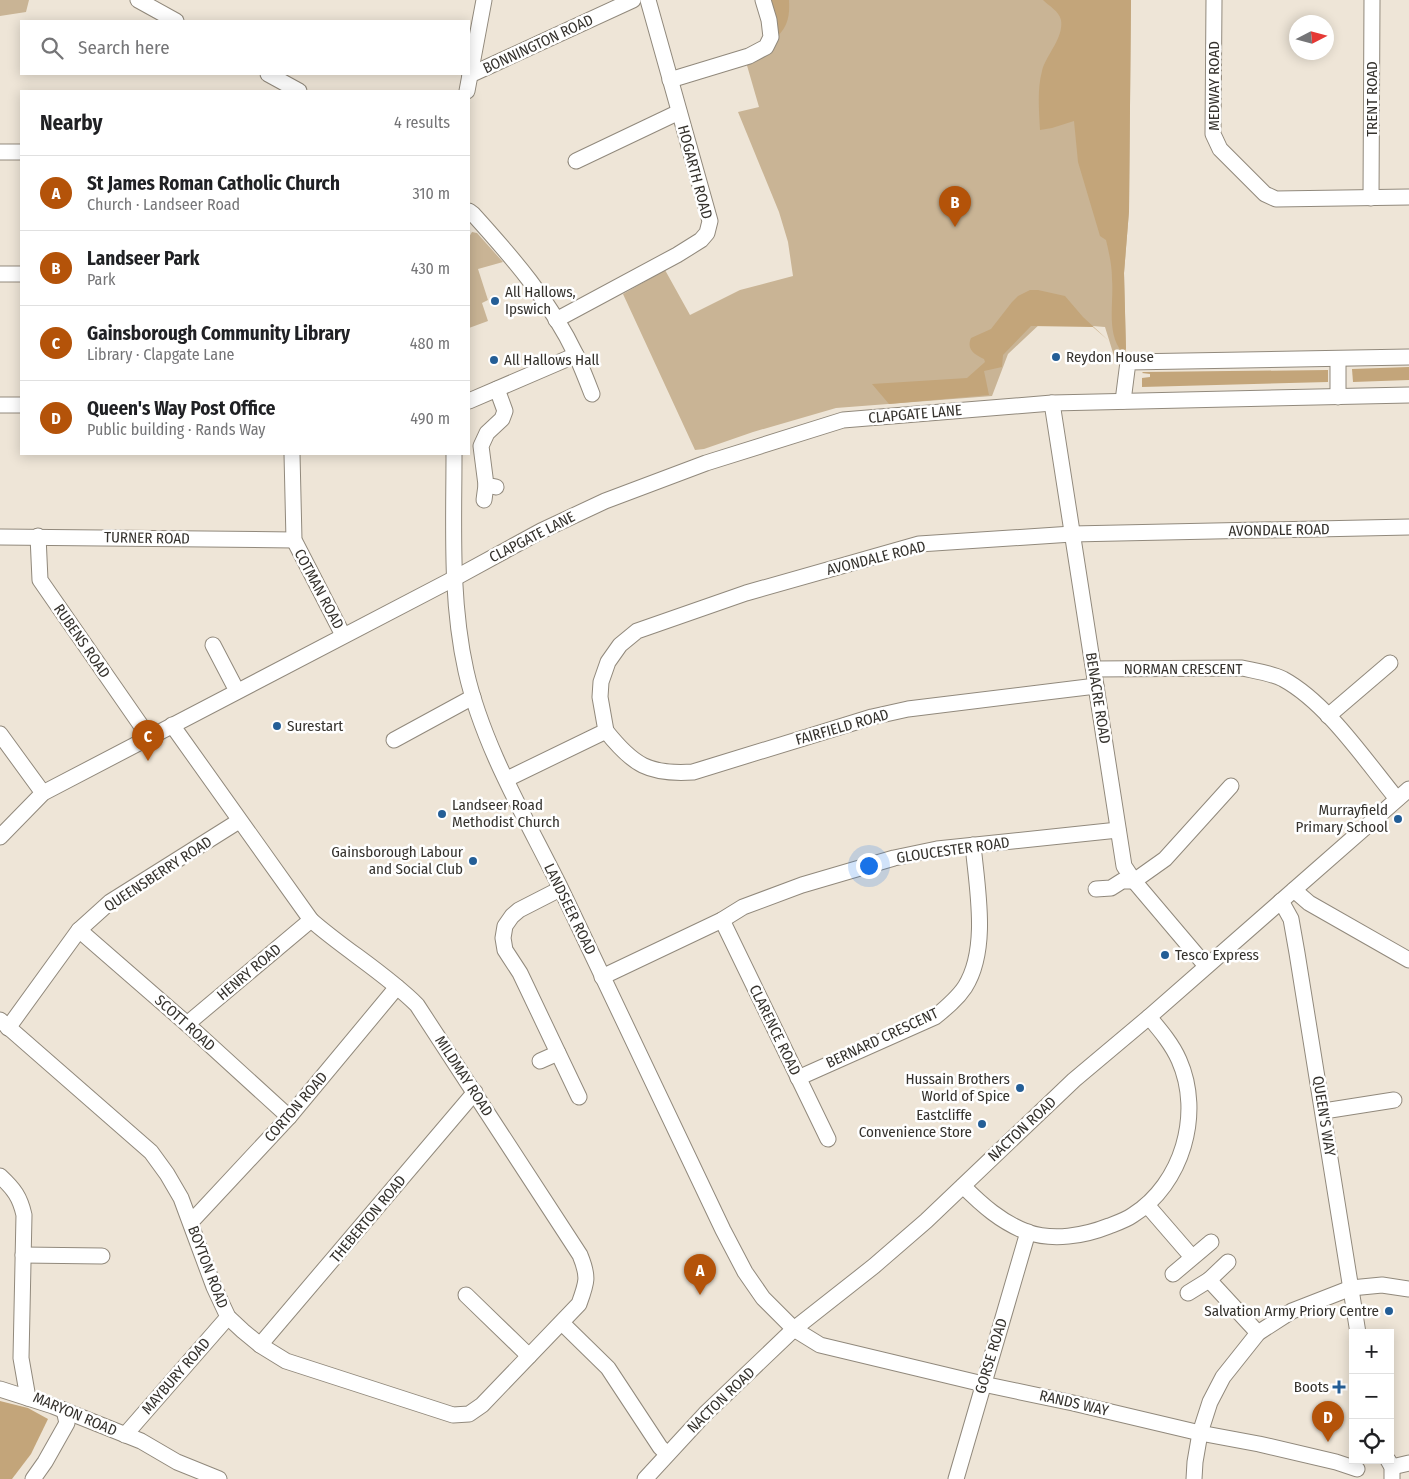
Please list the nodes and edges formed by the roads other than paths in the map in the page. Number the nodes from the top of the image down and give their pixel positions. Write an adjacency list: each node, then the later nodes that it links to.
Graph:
1 (138, 0): 8 (street)
2 (484, 0): 10 (street)
3 (633, 0): 10 (street, BONNINGTON ROAD)
4 (648, 0): 11 (street, HOGARTH ROAD)
5 (763, 0): 11 (street)
6 (1214, 0): 19 (street, MEDWAY ROAD)
7 (1372, 0): 19 (street, TRENT ROAD)
8 (174, 20)
9 (270, 75): 12 (street)
10 (470, 76): 13 (street)
11 (670, 80): 14 (street, HOGARTH ROAD)
12 (296, 90)
13 (467, 90)
14 (679, 112): 17 (street); 23 (street, HOGARTH ROAD)
15 (0, 152): 16 (street)
16 (20, 152)
17 (576, 161)
18 (1409, 197): 19 (street, MEDWAY ROAD)
19 (1371, 198)
20 (470, 212): 23 (street)
21 (0, 274): 22 (street)
22 (20, 274)
23 (556, 320): 24 (street)
24 (576, 355): 27 (street); 28 (street)
25 (1409, 357): 26 (street)
26 (1338, 359): 30 (street); 32 (street)
27 (497, 389): 31 (street); 38 (street)
28 (592, 394)
29 (1409, 395): 30 (street, CLAPGATE LANE)
30 (1338, 397): 32 (street, CLAPGATE LANE)
31 (470, 401)
32 (1123, 401): 33 (street, CLAPGATE LANE)
33 (1052, 403): 40 (street, BENACRE ROAD); 44 (street, CLAPGATE LANE)
34 (0, 405): 35 (street)
35 (20, 405)
36 (292, 455): 43 (street, COTMAN ROAD)
37 (454, 455): 44 (street, LANDSEER ROAD)
38 (484, 500)
39 (1409, 527): 40 (street, AVONDALE ROAD)
40 (1072, 534): 48 (street, BENACRE ROAD); 54 (street, AVONDALE ROAD)
41 (38, 536): 42 (street, TURNER ROAD); 43 (street, TURNER ROAD); 56 (street, RUBENS ROAD)
42 (0, 537)
43 (294, 540): 45 (street, COTMAN ROAD)
44 (454, 578): 45 (street, CLAPGATE LANE); 51 (street, LANDSEER ROAD)
45 (343, 635): 50 (street, CLAPGATE LANE)
46 (213, 645): 50 (street)
47 (1390, 663): 52 (street)
48 (1094, 670): 49 (street, BENACRE ROAD); 52 (street, NORMAN CRESCENT)
49 (1096, 686): 54 (street, FAIRFIELD ROAD); 64 (street, BENACRE ROAD)
50 (237, 691): 53 (street, CLAPGATE LANE)
51 (473, 697): 57 (street); 58 (street, LANDSEER ROAD)
52 (1328, 716): 62 (street, NORMAN CRESCENT)
53 (172, 725): 56 (street, CLAPGATE LANE); 63 (street, MILDMAY ROAD)
54 (606, 731): 58 (street)
55 (0, 734): 61 (street)
56 (149, 737): 61 (street, CLAPGATE LANE)
57 (394, 740)
58 (507, 780): 68 (street, LANDSEER ROAD)
59 (1231, 786): 67 (street)
60 (1409, 789): 62 (street, NACTON ROAD)
61 (43, 792): 65 (street, CLAPGATE LANE)
62 (1396, 800): 70 (street, NACTON ROAD)
63 (239, 821): 74 (street, MILDMAY ROAD); 76 (street, QUEENSBERRY ROAD)
64 (1118, 830): 66 (street, GLOUCESTER ROAD); 67 (street, BENACRE ROAD)
65 (0, 836)
66 (973, 845): 75 (street, GLOUCESTER ROAD); 86 (street, BERNARD CRESCENT)
67 (1134, 881): 69 (street); 78 (street, BENACRE ROAD)
68 (560, 888): 79 (street, LANDSEER ROAD); 84 (street)
69 (1096, 889)
70 (1294, 890): 71 (street, NACTON ROAD); 72 (street)
71 (1281, 901): 73 (street, QUEEN'S WAY); 78 (street, NACTON ROAD)
72 (1309, 903): 73 (street); 77 (street)
73 (1291, 919): 90 (street, QUEEN'S WAY)
74 (311, 920): 80 (street, MILDMAY ROAD); 83 (street, HENRY ROAD)
75 (722, 920): 79 (street, GLOUCESTER ROAD); 86 (street, CLARENCE ROAD)
76 (79, 930): 82 (street, QUEENSBERRY ROAD); 83 (street, SCOTT ROAD)
77 (1409, 960)
78 (1206, 966): 81 (street, NACTON ROAD)
79 (602, 977): 111 (street, LANDSEER ROAD)
80 (397, 987): 87 (street, MILDMAY ROAD); 91 (street, CORTON ROAD)
81 (1149, 1017): 94 (street, NACTON ROAD); 95 (street)
82 (4, 1024): 96 (street, BOYTON ROAD)
83 (187, 1024): 91 (street, SCOTT ROAD)
84 (558, 1053): 85 (street); 88 (street)
85 (540, 1061)
86 (798, 1078): 92 (street, CLARENCE ROAD)
87 (475, 1092): 110 (street, MILDMAY ROAD); 114 (street, THEBERTON ROAD)
88 (580, 1097)
89 (1394, 1100): 90 (street)
90 (1324, 1111): 105 (street, QUEEN'S WAY)
91 (289, 1117): 96 (street, CORTON ROAD)
92 (828, 1139)
93 (0, 1176): 99 (street, MARYON ROAD)
94 (963, 1186): 97 (street); 111 (street, NACTON ROAD)
95 (1147, 1205): 97 (street); 101 (street)
96 (191, 1222): 109 (street, BOYTON ROAD)
97 (1028, 1232): 116 (street, GORSE ROAD)
98 (1210, 1242): 101 (street)
99 (24, 1255): 100 (street); 118 (street, MARYON ROAD)
100 (102, 1256)
101 (1192, 1257): 103 (street)
102 (1228, 1262): 104 (street)
103 (1173, 1274)
104 (1209, 1280): 107 (street); 113 (street)
105 (1351, 1288): 106 (street); 112 (street, QUEEN'S WAY); 113 (street)
106 (1409, 1289)
107 (1188, 1293)
108 (466, 1295): 115 (street)
109 (228, 1317): 114 (street, BOYTON ROAD); 121 (street, MAYBURY ROAD)
110 (562, 1323): 115 (street, BOYTON ROAD); 122 (street)
111 (794, 1329): 116 (street, RANDS WAY); 122 (street, NACTON ROAD)
112 (1357, 1329)
113 (1258, 1333): 120 (street)
114 (260, 1345): 115 (street, BOYTON ROAD)
115 (529, 1356)
116 (983, 1384): 120 (street, RANDS WAY); 129 (street, GORSE ROAD)
117 (0, 1389): 118 (street)
118 (28, 1398): 119 (street, MARYON ROAD)
119 (64, 1410): 121 (street, MARYON ROAD); 126 (street)
120 (1200, 1433): 124 (street, RANDS WAY); 130 (street)
121 (125, 1435): 127 (street, MARYON ROAD)
122 (667, 1454): 128 (street, NACTON ROAD)
123 (1409, 1463): 125 (street)
124 (1359, 1469)
125 (1391, 1469)
126 (33, 1479)
127 (219, 1479)
128 (645, 1479)
129 (956, 1479)
130 (1194, 1479)

